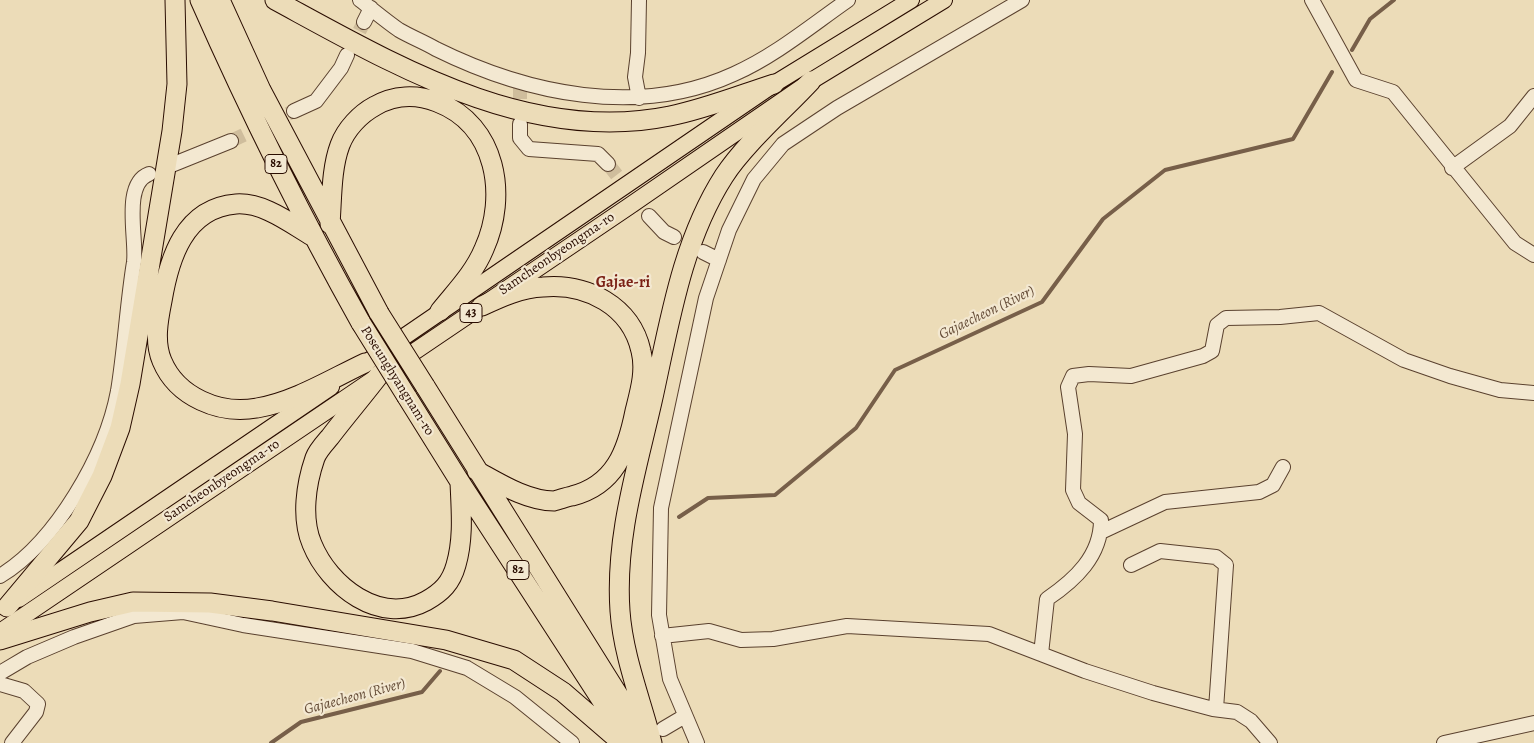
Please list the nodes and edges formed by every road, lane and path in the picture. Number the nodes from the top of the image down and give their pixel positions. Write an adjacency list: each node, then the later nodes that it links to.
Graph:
1 (174, 0): 43 (highway)
2 (200, 0): 27 (highway, Poseunghyangnam-ro / 82)
3 (220, 0): 26 (highway, Poseunghyangnam-ro / 82)
4 (275, 0): 15 (highway)
5 (639, 0): 17 (street)
6 (848, 0): 17 (street)
7 (911, 0): 15 (main road, Samcheonbyeongma-ro / 43)
8 (944, 0): 14 (main road, Samcheonbyeongma-ro / 43)
9 (1312, 0): 23 (street)
10 (1017, 1): 31 (street)
11 (365, 4): 12 (street); 17 (street)
12 (364, 22)
13 (347, 55): 18 (street)
14 (811, 81): 32 (main road, Samcheonbyeongma-ro / 43); 53 (highway)
15 (774, 84): 33 (main road, Samcheonbyeongma-ro / 43)
16 (1534, 96): 23 (street)
17 (639, 98)
18 (294, 111)
19 (520, 124): 22 (street)
20 (231, 141): 21 (street)
21 (174, 164)
22 (608, 164)
23 (1452, 168): 30 (street)
24 (149, 174): 42 (street)
25 (649, 216): 28 (street)
26 (330, 224): 33 (highway); 38 (highway, Poseunghyangnam-ro / 82, bridge)
27 (312, 236): 34 (highway); 39 (highway, Poseunghyangnam-ro / 82, bridge)
28 (674, 237)
29 (703, 252): 31 (street)
30 (1534, 255)
31 (719, 260): 45 (street)
32 (482, 306): 35 (main road, Samcheonbyeongma-ro / 43); 38 (highway)
33 (440, 311): 34 (main road, Samcheonbyeongma-ro / 43)
34 (365, 363): 43 (main road, Samcheonbyeongma-ro / 43)
35 (380, 374): 39 (highway); 44 (main road, Samcheonbyeongma-ro / 43)
36 (1534, 393): 40 (street)
37 (1283, 467): 40 (street)
38 (477, 471): 53 (highway, Poseunghyangnam-ro / 82)
39 (460, 482): 57 (highway, Poseunghyangnam-ro / 82)
40 (1101, 532): 47 (street)
41 (1131, 565): 50 (street)
42 (0, 576)
43 (4, 610)
44 (0, 632)
45 (662, 636): 47 (street); 51 (street)
46 (0, 640): 56 (highway)
47 (1041, 654): 50 (street)
48 (0, 673): 55 (street)
49 (0, 684): 54 (street)
50 (1216, 709): 59 (street)
51 (685, 716): 53 (street); 58 (street)
52 (1534, 723): 60 (street)
53 (655, 738)
54 (12, 743)
55 (572, 743)
56 (622, 743)
57 (630, 743)
58 (697, 743)
59 (1270, 743)
60 (1444, 743)

